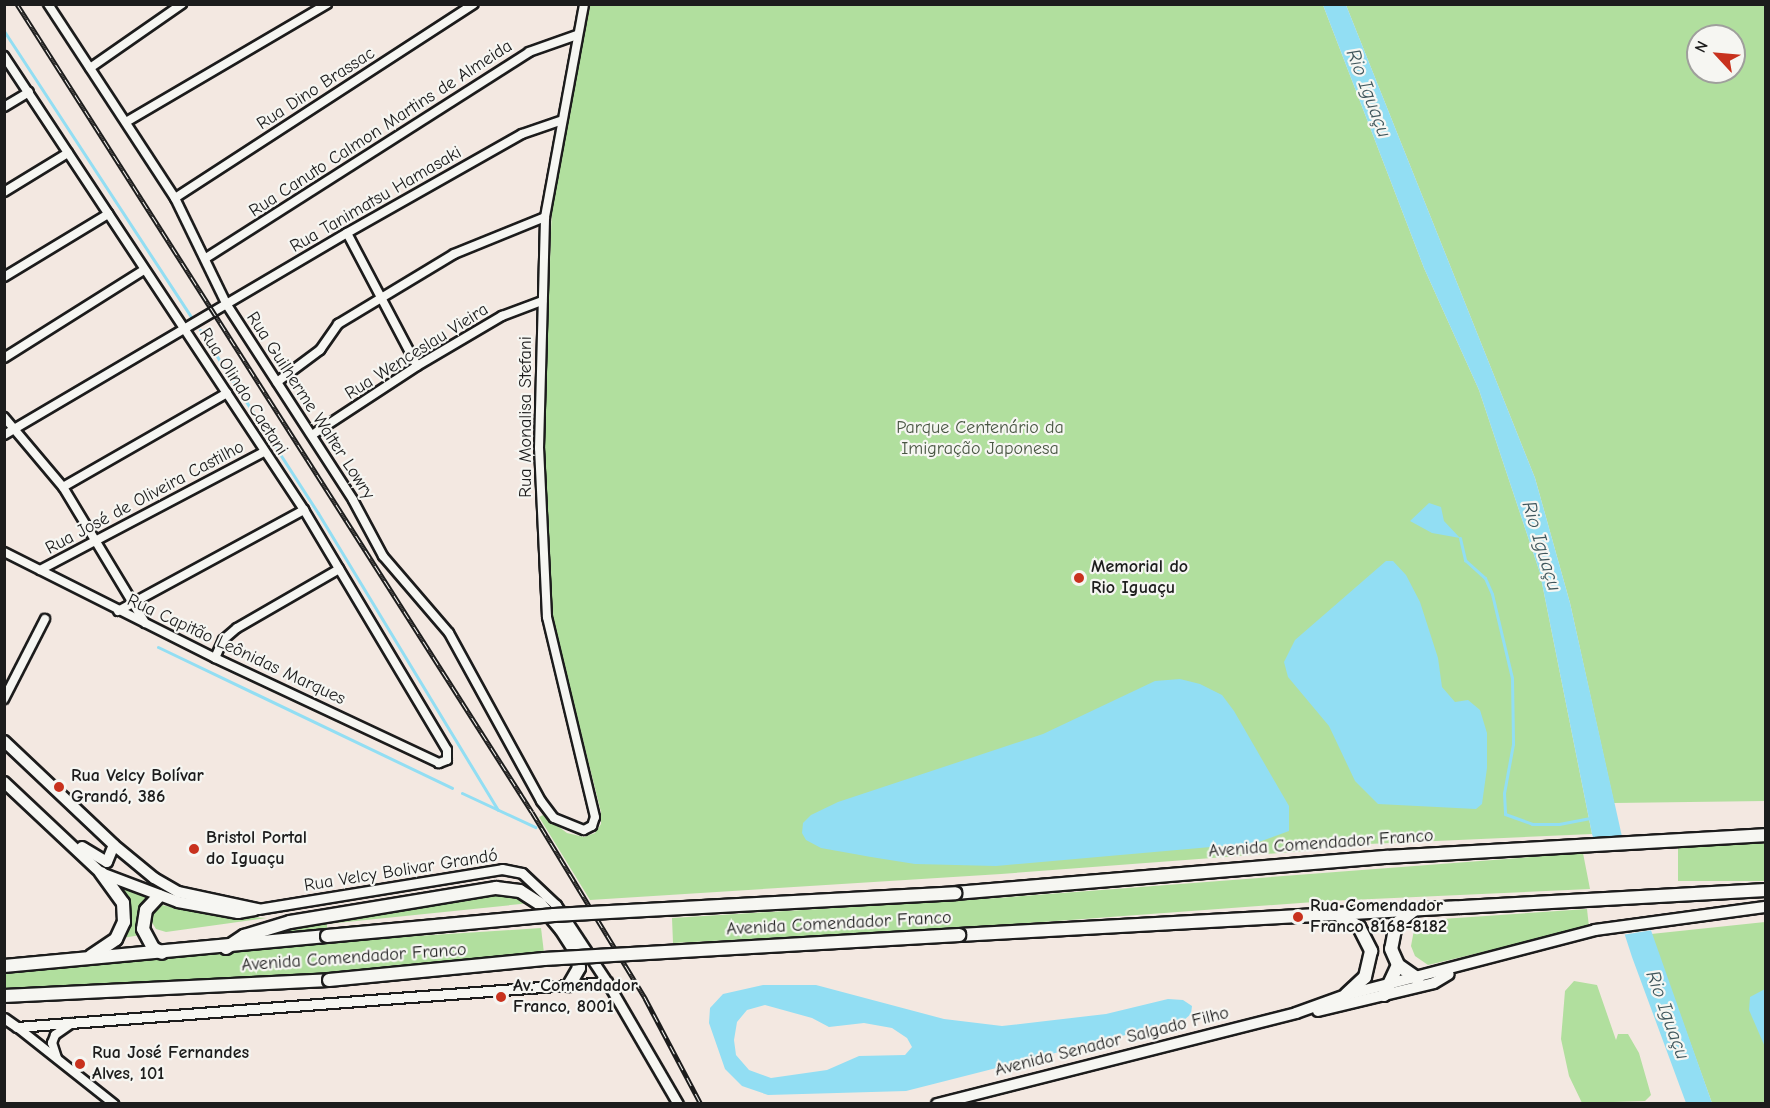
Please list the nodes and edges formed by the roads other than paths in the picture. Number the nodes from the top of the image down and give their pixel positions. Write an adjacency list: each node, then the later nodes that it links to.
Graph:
1 (182, 4): 8 (street)
2 (327, 4): 12 (street)
3 (474, 4): 15 (street, Rua Dino Brassac)
4 (584, 4): 6 (street, Rua Monalisa Stefani)
5 (52, 6): 8 (street, Rua Guilherme Walter Lowry)
6 (577, 35): 11 (street, Rua Monalisa Stefani); 19 (street, Rua Canuto Calmon Martins de Almeida)
7 (4, 56): 9 (street, Rua Olindo Caetani)
8 (90, 68): 12 (street, Rua Guilherme Walter Lowry)
9 (29, 92): 10 (street); 13 (street, Rua Olindo Caetani)
10 (4, 107)
11 (560, 121): 17 (street, Rua Monalisa Stefani); 18 (street, Rua Tanimatsu Hamasaki)
12 (126, 122): 15 (street, Rua Guilherme Walter Lowry)
13 (68, 153): 14 (street); 16 (street, Rua Olindo Caetani)
14 (4, 192)
15 (175, 198): 19 (street, Rua Guilherme Walter Lowry)
16 (108, 214): 20 (street, Rua Olindo Caetani); 21 (street)
17 (545, 217): 22 (street); 23 (street, Rua Monalisa Stefani)
18 (347, 233): 22 (street); 24 (street, Rua Tanimatsu Hamasaki)
19 (206, 258): 24 (street, Rua Guilherme Walter Lowry)
20 (144, 270): 25 (street, Rua Olindo Caetani); 26 (street)
21 (4, 277)
22 (383, 297): 27 (street); 28 (street)
23 (542, 301): 27 (street, Rua Wenceslau Vieira); 50 (street, Rua Monalisa Stefani)
24 (227, 305): 25 (street, Rua Tanimatsu Hamasaki); 28 (street, Rua Guilherme Walter Lowry)
25 (184, 330): 29 (street, Rua Olindo Caetani); 31 (street, Rua Tanimatsu Hamasaki)
26 (4, 358)
27 (417, 366): 33 (street, Rua Wenceslau Vieira)
28 (277, 382): 33 (street, Rua Guilherme Walter Lowry)
29 (227, 393): 34 (street, Rua Olindo Caetani); 35 (street)
30 (4, 417): 31 (street)
31 (13, 430): 32 (street, Rua Tanimatsu Hamasaki); 35 (street)
32 (4, 435)
33 (312, 435): 50 (street, Rua Guilherme Walter Lowry)
34 (264, 452): 36 (street, Rua Olindo Caetani); 37 (street, Rua José de Oliveira Castilho)
35 (63, 487): 37 (street)
36 (304, 510): 39 (street, Rua Olindo Caetani); 41 (street)
37 (95, 541): 40 (street, Rua José de Oliveira Castilho); 41 (street)
38 (4, 552): 40 (street, Rua Capitão Leônidas Marques)
39 (339, 569): 45 (street); 48 (street, Rua Olindo Caetani)
40 (40, 570): 42 (street, Rua Capitão Leônidas Marques)
41 (132, 603): 42 (street); 44 (street)
42 (118, 611): 44 (street, Rua Capitão Leônidas Marques)
43 (45, 619): 46 (street)
44 (146, 624): 45 (street, Rua Capitão Leônidas Marques)
45 (215, 658): 48 (street, Rua Capitão Leônidas Marques)
46 (4, 699)
47 (4, 741): 53 (main road, Rua Velcy Bolivar Grandó)
48 (447, 750)
49 (4, 782): 51 (main road, Rua Velcy Bolivar Grandó)
50 (554, 818)
51 (53, 826): 53 (main road); 54 (main road, Rua Velcy Bolivar Grandó)
52 (1766, 835): 61 (highway, Avenida Comendador Franco, bridge)
53 (114, 845): 58 (main road, Rua Velcy Bolivar Grandó)
54 (101, 873): 56 (main road, Rua Velcy Bolivar Grandó); 63 (highway)
55 (1766, 890): 59 (highway, Avenida Comendador Franco)
56 (159, 896): 58 (main road, Rua Velcy Bolivar Grandó); 62 (highway)
57 (1766, 907): 66 (main road, Avenida Senador Salgado Filho)
58 (258, 909): 67 (street, Rua Velcy Bolivar Grandó)
59 (1416, 909): 60 (highway, Avenida Comendador Franco); 64 (highway)
60 (1327, 913): 73 (highway); 75 (highway, Avenida Comendador Franco, bridge)
61 (226, 948): 62 (highway, Avenida Comendador Franco); 72 (highway)
62 (162, 953): 63 (highway, Avenida Comendador Franco)
63 (84, 959): 65 (highway, Avenida Comendador Franco)
64 (1398, 965): 68 (highway); 71 (highway)
65 (4, 966)
66 (1462, 966): 68 (main road, Avenida Senador Salgado Filho); 74 (main road, Avenida Senador Salgado Filho)
67 (597, 968): 69 (street, Rua Velcy Bolivar Grandó); 70 (street)
68 (1418, 979): 71 (main road, Avenida Senador Salgado Filho)
69 (607, 982): 70 (street); 82 (street, Rua Velcy Bolivar Grandó)
70 (585, 984): 72 (street)
71 (1391, 984): 73 (main road, Avenida Senador Salgado Filho); 74 (highway)
72 (569, 985): 78 (street)
73 (1346, 995): 76 (main road, Avenida Senador Salgado Filho)
74 (1384, 995): 76 (main road, Avenida Senador Salgado Filho)
75 (4, 996)
76 (1296, 1012): 83 (main road, Avenida Senador Salgado Filho)
77 (4, 1018): 79 (street)
78 (72, 1023): 79 (street); 80 (street)
79 (17, 1028): 80 (street)
80 (57, 1059): 81 (street)
81 (114, 1104)
82 (678, 1104)
83 (937, 1104)

